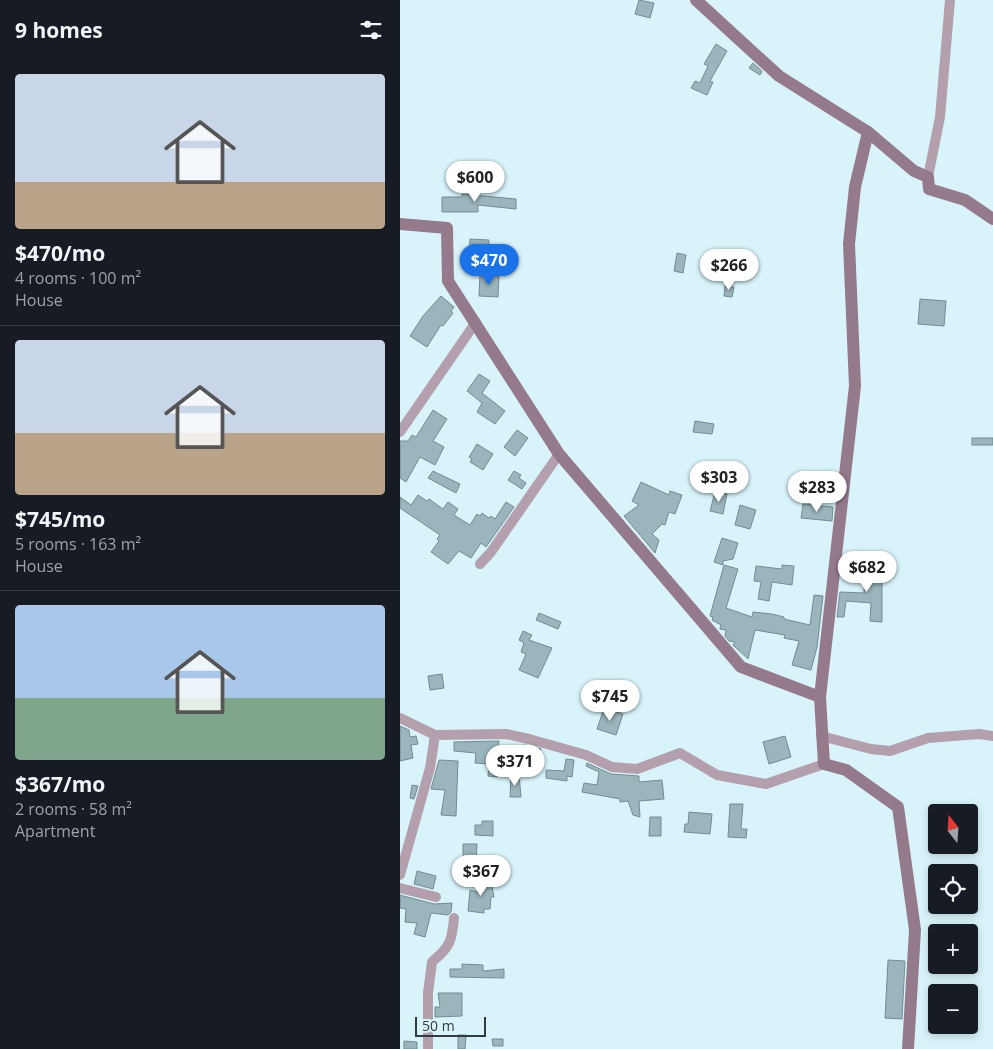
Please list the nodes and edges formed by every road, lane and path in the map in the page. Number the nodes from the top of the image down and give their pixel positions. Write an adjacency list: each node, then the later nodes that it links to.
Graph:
1 (696, 0): 3 (street)
2 (950, 0): 4 (street)
3 (868, 132): 4 (street); 11 (street)
4 (928, 177): 5 (street)
5 (993, 219)
6 (400, 224): 7 (street)
7 (476, 322): 8 (street); 9 (street)
8 (400, 432)
9 (559, 454): 10 (street); 11 (street)
10 (480, 564)
11 (820, 698): 15 (street)
12 (400, 718): 13 (street)
13 (435, 735): 16 (street); 17 (street)
14 (993, 736): 15 (street)
15 (822, 742): 16 (street)
16 (824, 764): 22 (street)
17 (400, 875)
18 (400, 888): 19 (street)
19 (436, 897)
20 (454, 918): 21 (street)
21 (428, 1049)
22 (908, 1049)

